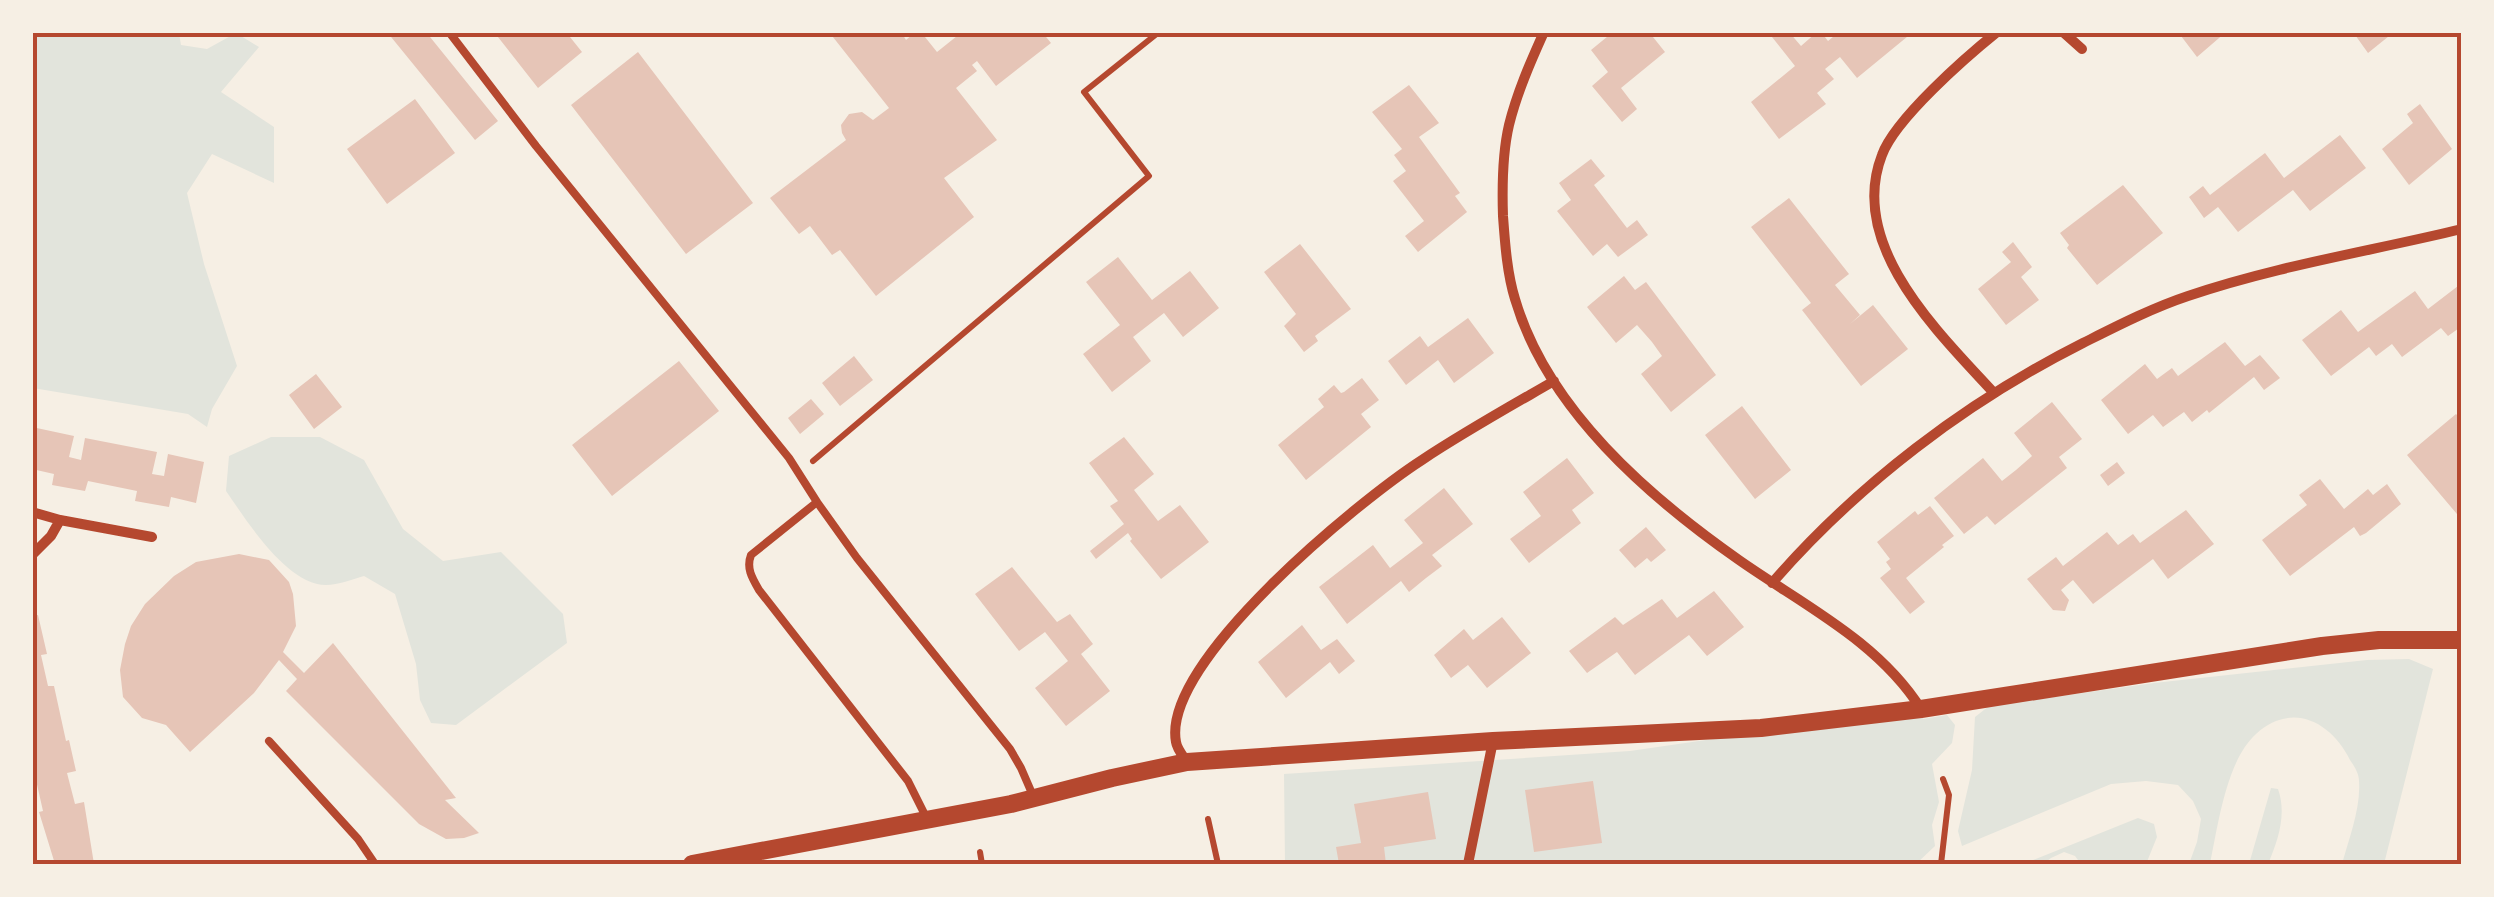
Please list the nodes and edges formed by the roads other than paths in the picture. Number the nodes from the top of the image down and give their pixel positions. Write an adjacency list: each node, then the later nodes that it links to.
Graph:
1 (450, 32): 9 (lane)
2 (1544, 32): 7 (street)
3 (1997, 32): 8 (street)
4 (2062, 32): 5 (street)
5 (2082, 49)
6 (2462, 229): 8 (street)
7 (1554, 381): 14 (street); 19 (street)
8 (1994, 392): 14 (street)
9 (817, 502): 20 (lane); 21 (lane)
10 (32, 512): 11 (street)
11 (60, 520): 12 (street); 13 (street)
12 (152, 537)
13 (32, 555)
14 (1772, 583): 16 (street)
15 (2462, 640): 16 (street)
16 (1920, 709): 18 (street)
17 (269, 741): 22 (lane)
18 (1493, 741): 19 (street); 24 (street)
19 (1187, 762): 20 (street)
20 (1034, 798): 21 (street)
21 (927, 820): 23 (street)
22 (375, 864)
23 (692, 864)
24 (1468, 864)

